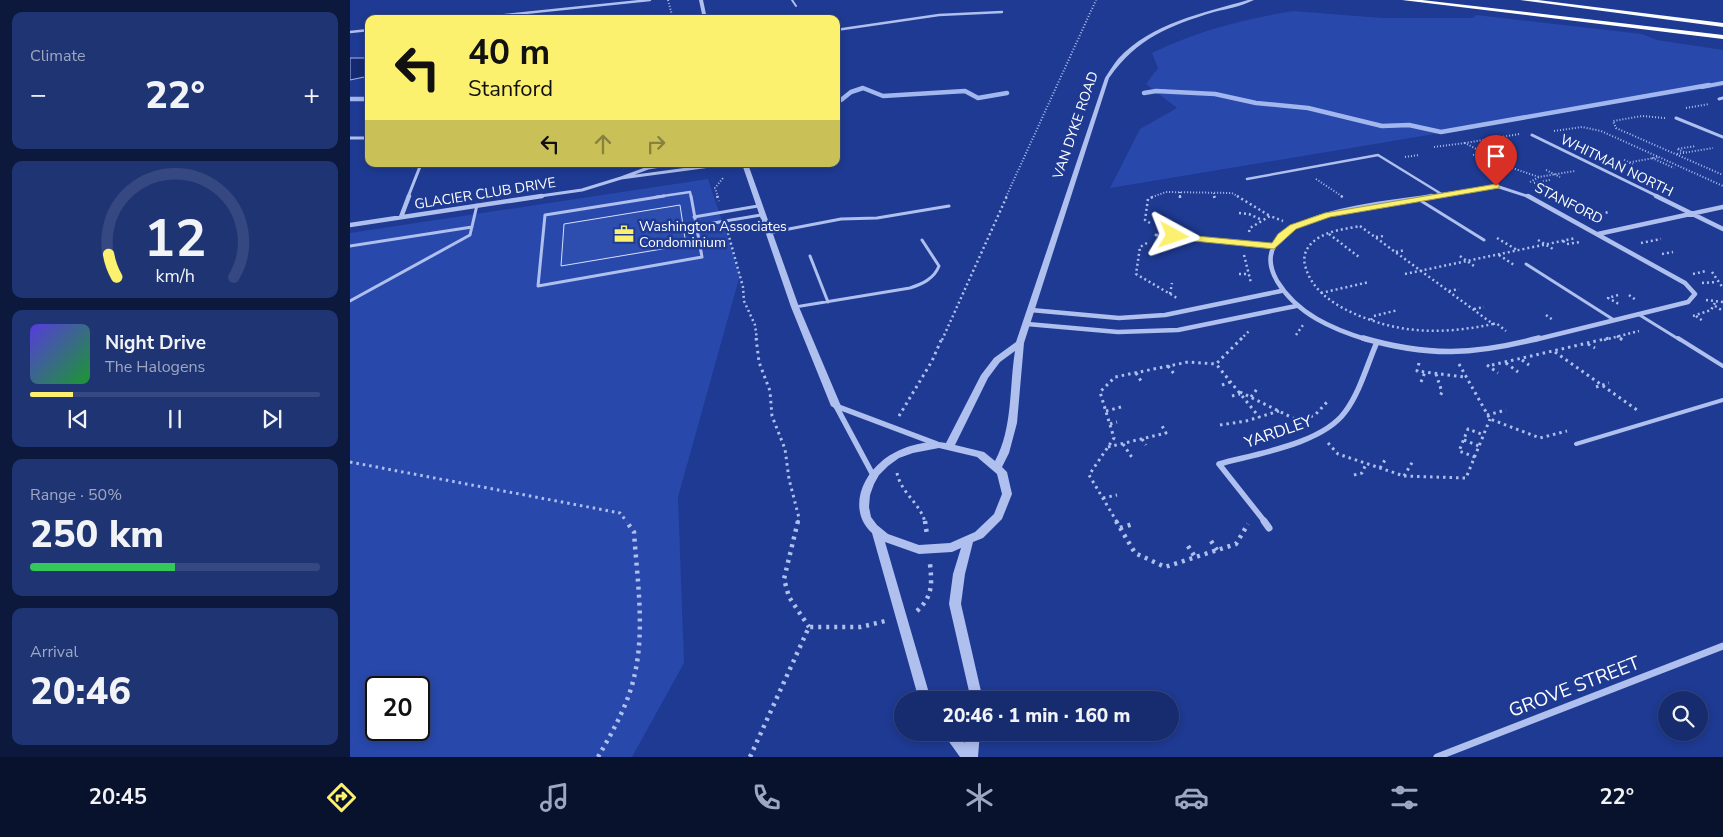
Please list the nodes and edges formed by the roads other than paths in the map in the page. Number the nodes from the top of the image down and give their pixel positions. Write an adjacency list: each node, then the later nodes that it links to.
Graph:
1 (650, 0): 9 (street)
2 (701, 0): 10 (street)
3 (792, 0): 7 (lane)
4 (1252, 0): 56 (street, VAN DYKE ROAD)
5 (1405, 0): 15 (highway)
6 (1522, 0): 11 (highway)
7 (796, 6)
8 (1002, 12): 12 (street)
9 (506, 15)
10 (705, 15)
11 (1723, 25)
12 (840, 29)
13 (365, 30): 14 (street)
14 (350, 32)
15 (1723, 37)
16 (1676, 118): 18 (street)
17 (1532, 136): 34 (street, WHITMAN NORTH)
18 (1723, 137)
19 (350, 138): 20 (street)
20 (365, 138)
21 (420, 167): 36 (street)
22 (654, 167): 26 (street, GLACIER CLUB DRIVE)
23 (703, 167): 25 (street, GLACIER CLUB DRIVE)
24 (746, 167): 31 (street)
25 (690, 169): 26 (street, GLACIER CLUB DRIVE)
26 (621, 178): 30 (street, GLACIER CLUB DRIVE)
27 (1247, 178): 28 (lane)
28 (1443, 194): 29 (street, STANFORD); 43 (street, STANFORD)
29 (1418, 199): 46 (lane); 48 (street, STANFORD)
30 (477, 206): 36 (street, GLACIER CLUB DRIVE); 40 (lane)
31 (758, 206): 35 (street); 37 (lane)
32 (949, 206): 42 (lane)
33 (1723, 207): 34 (street, STANFORD)
34 (1691, 214): 41 (street, WHITMAN NORTH); 43 (street, STANFORD)
35 (762, 215): 39 (lane); 42 (street)
36 (401, 217): 38 (street, GLACIER CLUB DRIVE)
37 (694, 217): 39 (lane); 39 (lane)
38 (350, 225)
39 (696, 226)
40 (472, 227): 47 (lane); 52 (lane)
41 (1723, 229)
42 (768, 233): 55 (street)
43 (1598, 234): 57 (street)
44 (1156, 235): 48 (lane)
45 (922, 240): 53 (lane)
46 (1484, 240)
47 (350, 246)
48 (1274, 246): 51 (street)
49 (810, 256): 53 (lane)
50 (1526, 264): 58 (lane)
51 (1281, 291): 54 (street); 56 (street)
52 (350, 301)
53 (828, 302): 55 (lane)
54 (1296, 306): 59 (street); 60 (street)
55 (796, 307): 64 (street)
56 (1031, 310): 59 (street, VAN DYKE ROAD)
57 (1638, 314): 58 (street); 62 (lane)
58 (1614, 320): 60 (street)
59 (1026, 324): 61 (street, VAN DYKE ROAD)
60 (1377, 342): 69 (street, YARDLEY)
61 (1020, 343): 66 (street); 67 (street, VAN DYKE ROAD)
62 (1723, 366)
63 (1723, 400): 65 (lane)
64 (836, 406): 66 (street); 68 (street)
65 (1576, 444)
66 (945, 446): 67 (street); 68 (street)
67 (997, 466): 71 (street)
68 (873, 475): 70 (street)
69 (1269, 528)
70 (877, 534): 71 (street); 73 (street)
71 (968, 542): 74 (street)
72 (1723, 646): 78 (street, GROVE STREET)
73 (922, 691)
74 (975, 691)
75 (956, 741): 77 (street)
76 (972, 741): 77 (street)
77 (970, 757)
78 (1437, 757)

